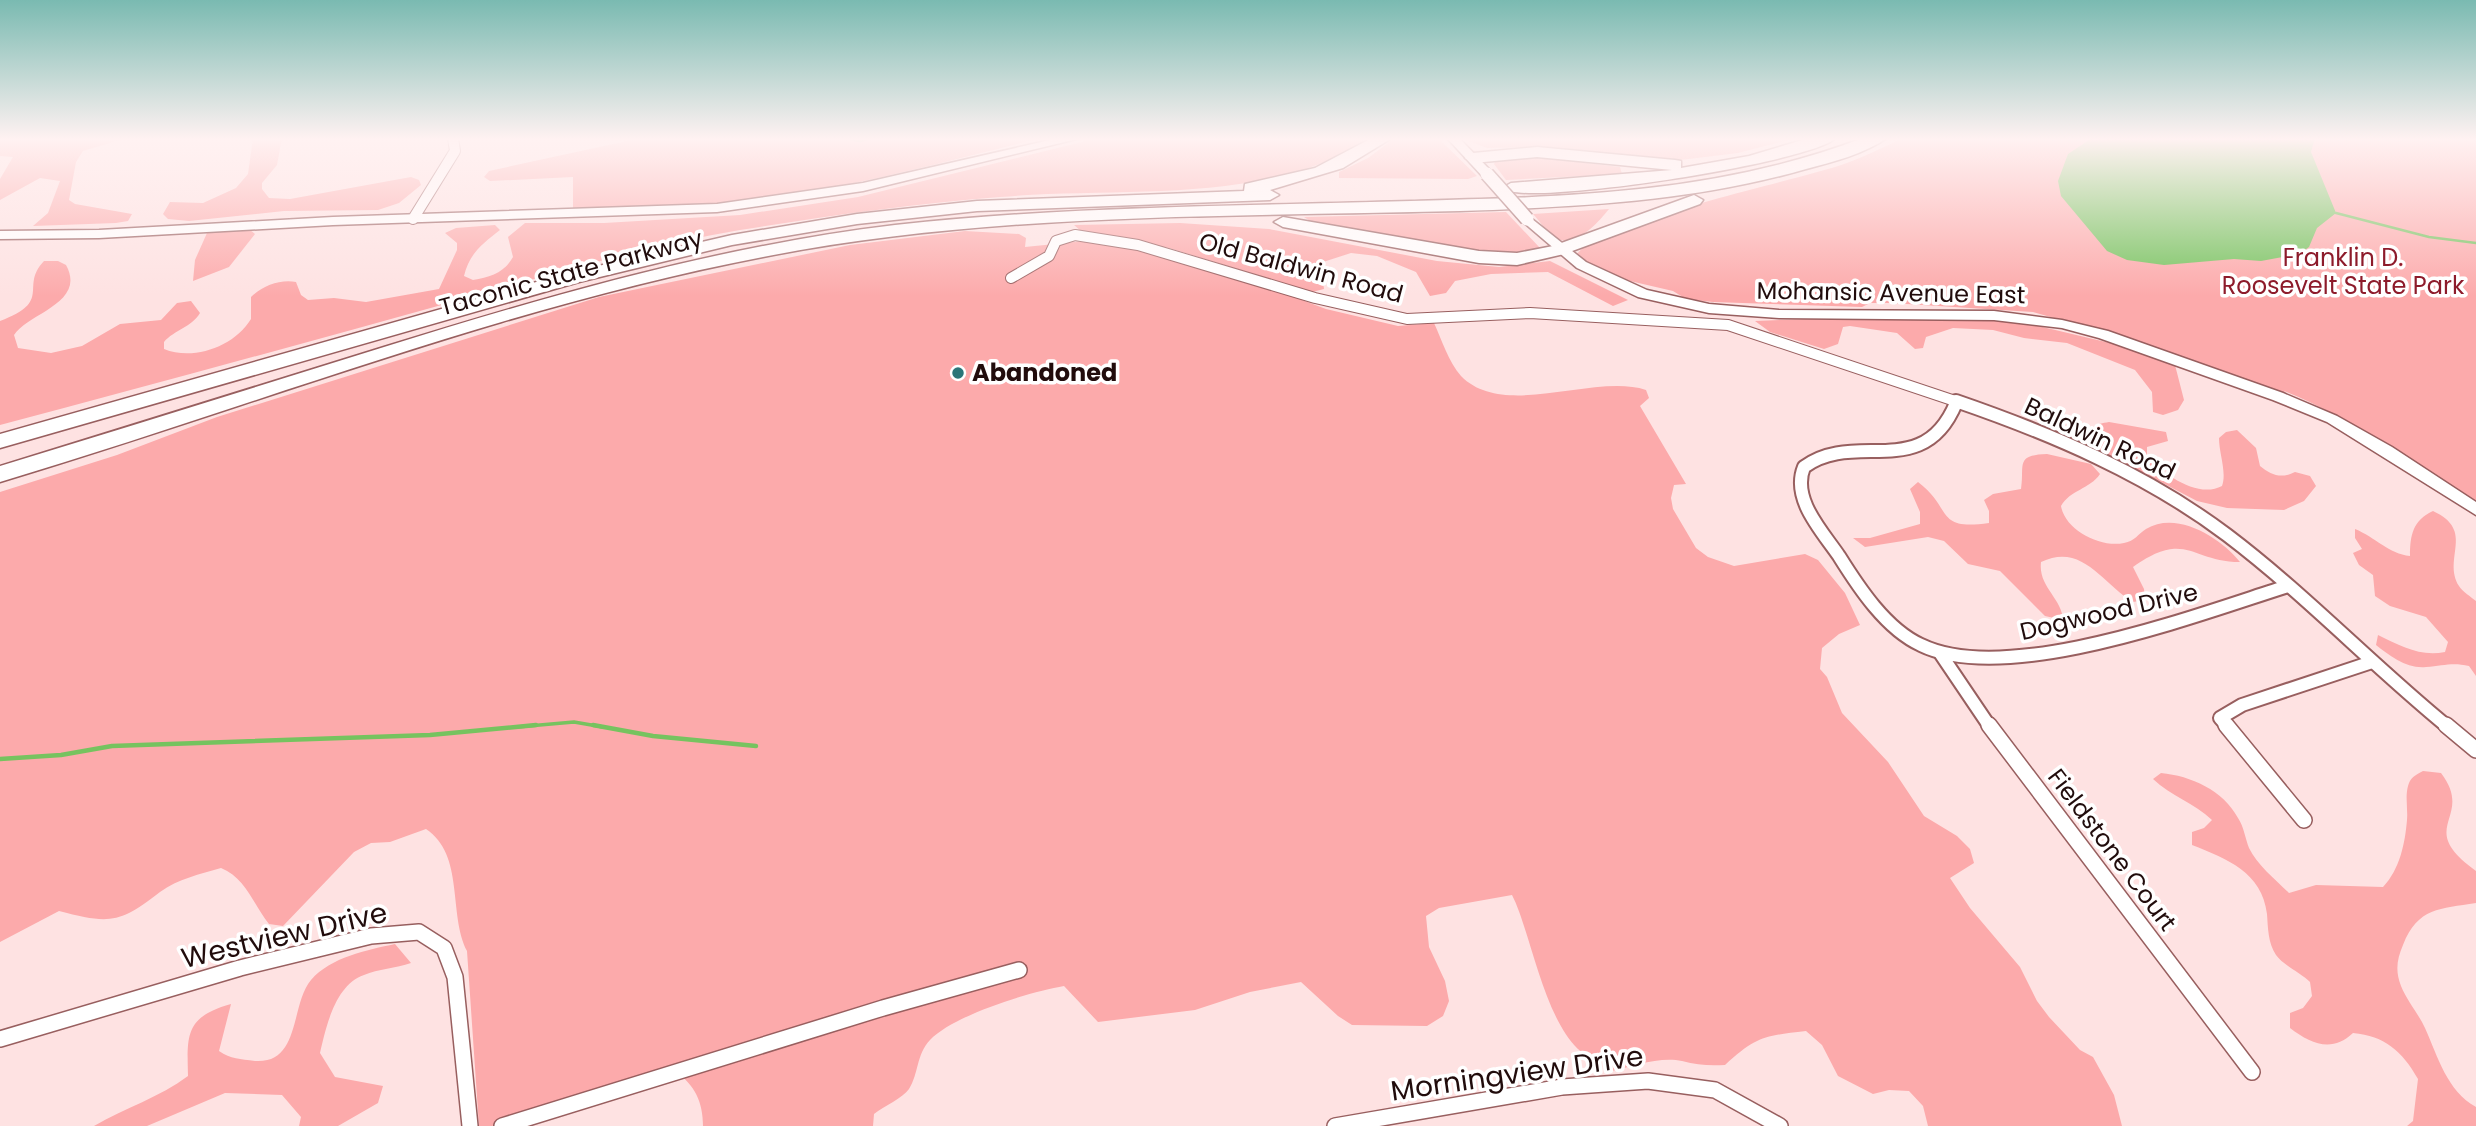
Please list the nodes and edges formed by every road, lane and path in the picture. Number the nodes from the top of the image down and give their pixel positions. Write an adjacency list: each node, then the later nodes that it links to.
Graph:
1 (431, 191): 9 (street)
2 (841, 191): 9 (street)
3 (1234, 191): 8 (highway)
4 (1475, 191): 8 (highway, Taconic State Parkway)
5 (1502, 191): 11 (street, bridge)
6 (1670, 191): 8 (highway, Taconic State Parkway)
7 (1731, 191): 11 (highway)
8 (1127, 208): 11 (highway); 16 (highway, Taconic State Parkway); 18 (highway, Taconic State Parkway)
9 (414, 219): 10 (street)
10 (0, 235)
11 (1558, 250): 13 (street)
12 (1011, 278): 15 (street, Old Baldwin Road)
13 (1683, 305): 14 (street, Mohansic Avenue East); 15 (street)
14 (1726, 319): 15 (street, Old Baldwin Road); 17 (street, Baldwin Road); 21 (street, Mohansic Avenue East)
15 (1682, 322)
16 (230, 402): 19 (highway, Taconic State Parkway); 20 (highway)
17 (1956, 403): 22 (street, Baldwin Road); 23 (street, Dogwood Drive)
18 (0, 440)
19 (0, 474)
20 (0, 485)
21 (2476, 509)
22 (2288, 586): 23 (street, Dogwood Drive); 24 (street, Baldwin Road)
23 (1940, 653): 29 (street, Fieldstone Court)
24 (2372, 662): 25 (street, Baldwin Road); 26 (street)
25 (2476, 750)
26 (2305, 820)
27 (1019, 970): 31 (street)
28 (0, 1039): 30 (street, Westview Drive)
29 (2252, 1072)
30 (470, 1126)
31 (502, 1126)
32 (1335, 1126): 33 (street, Morningview Drive)
33 (1780, 1126)

